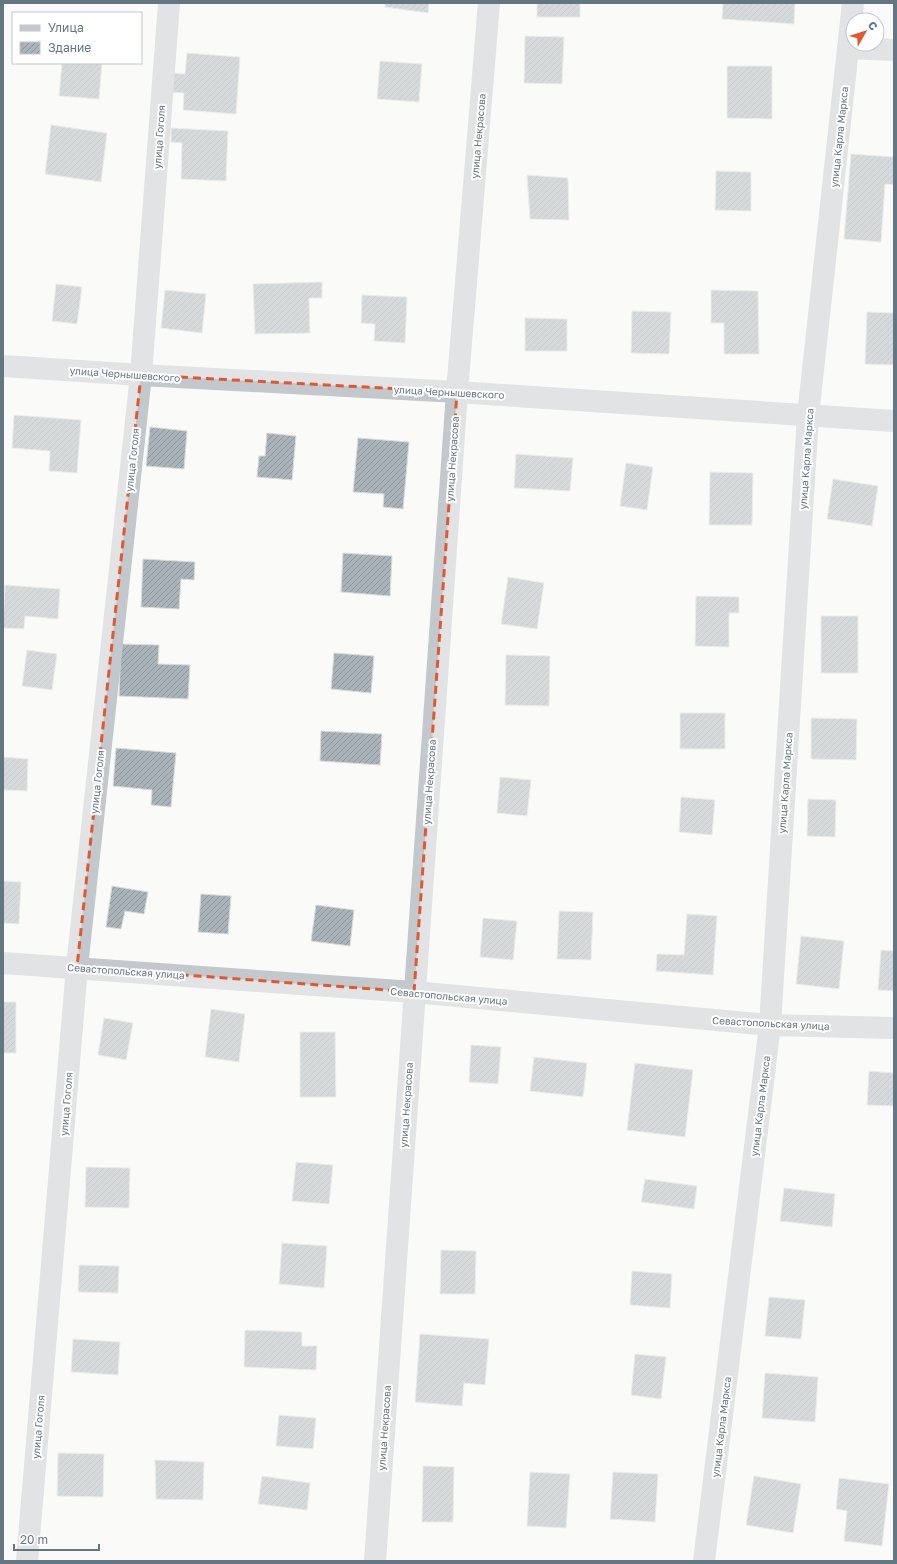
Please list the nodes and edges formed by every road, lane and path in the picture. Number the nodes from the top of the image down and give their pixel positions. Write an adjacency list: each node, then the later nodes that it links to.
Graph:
1 (169, 3): 5 (street, улица Гоголя)
2 (489, 3): 6 (street, улица Некрасова)
3 (848, 52): 7 (street, улица Карла Маркса)
4 (3, 366): 5 (street, улица Чернышевского)
5 (141, 375): 6 (street, улица Чернышевского); 10 (street, улица Гоголя)
6 (457, 392): 7 (street, улица Чернышевского); 11 (street, улица Некрасова)
7 (808, 416): 8 (street, улица Чернышевского); 12 (street, улица Карла Маркса)
8 (894, 421)
9 (3, 963): 10 (street, Севастопольская улица)
10 (77, 967): 11 (street, Севастопольская улица); 14 (street, улица Гоголя)
11 (414, 992): 12 (street, Севастопольская улица); 15 (street, улица Некрасова)
12 (770, 1025): 13 (street, Севастопольская улица); 16 (street, улица Карла Маркса)
13 (894, 1028)
14 (27, 1561)
15 (375, 1561)
16 (704, 1561)

